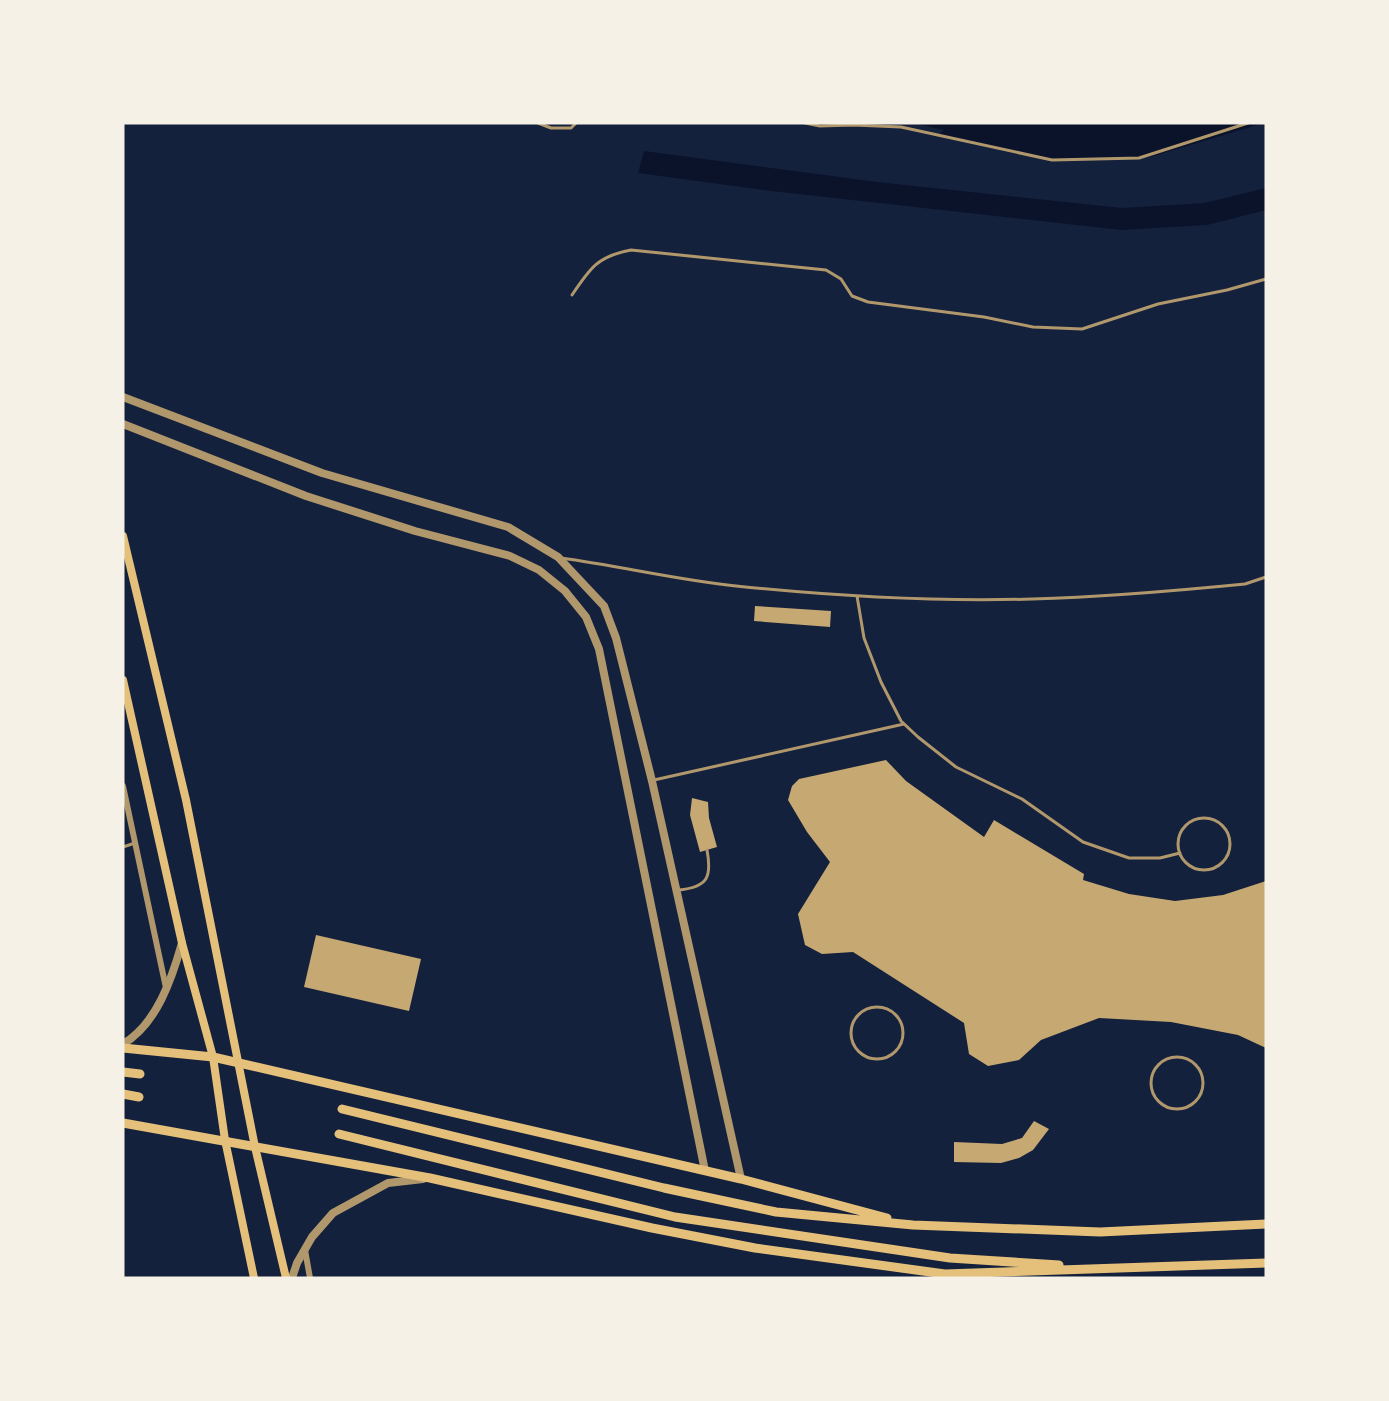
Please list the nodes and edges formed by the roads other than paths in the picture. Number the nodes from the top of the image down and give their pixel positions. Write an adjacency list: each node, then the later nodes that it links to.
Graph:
1 (538, 123): 2 (lane)
2 (576, 123)
3 (805, 123): 4 (lane)
4 (1248, 123)
5 (1266, 279): 6 (lane)
6 (572, 295)
7 (123, 397): 10 (street)
8 (123, 424): 38 (street)
9 (123, 536): 27 (main road)
10 (558, 557): 12 (lane); 15 (street)
11 (1266, 578): 12 (lane)
12 (857, 596): 14 (lane)
13 (123, 680): 22 (main road)
14 (904, 724): 15 (lane); 20 (lane)
15 (652, 781): 21 (street)
16 (123, 786): 17 (street)
17 (135, 843): 18 (lane); 23 (street)
18 (123, 847)
19 (707, 850): 21 (lane)
20 (1180, 853): 20 (lane)
21 (675, 890): 40 (street)
22 (182, 943): 23 (street); 26 (main road)
23 (166, 988): 25 (street)
24 (899, 1020): 24 (lane)
25 (123, 1046): 26 (main road)
26 (213, 1057): 27 (main road); 36 (main road)
27 (239, 1063): 37 (main road); 38 (main road)
28 (1199, 1070): 28 (lane)
29 (123, 1072): 30 (main road)
30 (140, 1074)
31 (123, 1094): 32 (main road)
32 (139, 1097)
33 (342, 1109): 42 (main road)
34 (123, 1123): 36 (main road)
35 (339, 1134): 45 (main road)
36 (225, 1140): 37 (main road); 46 (main road)
37 (255, 1148): 39 (main road); 47 (main road)
38 (705, 1172): 40 (main road)
39 (430, 1178): 43 (street); 45 (main road)
40 (741, 1179): 42 (main road)
41 (1266, 1224): 42 (main road)
42 (913, 1225)
43 (305, 1250): 48 (street); 49 (street)
44 (1266, 1263): 45 (main road)
45 (1113, 1268)
46 (254, 1278)
47 (286, 1278)
48 (292, 1278)
49 (310, 1278)

